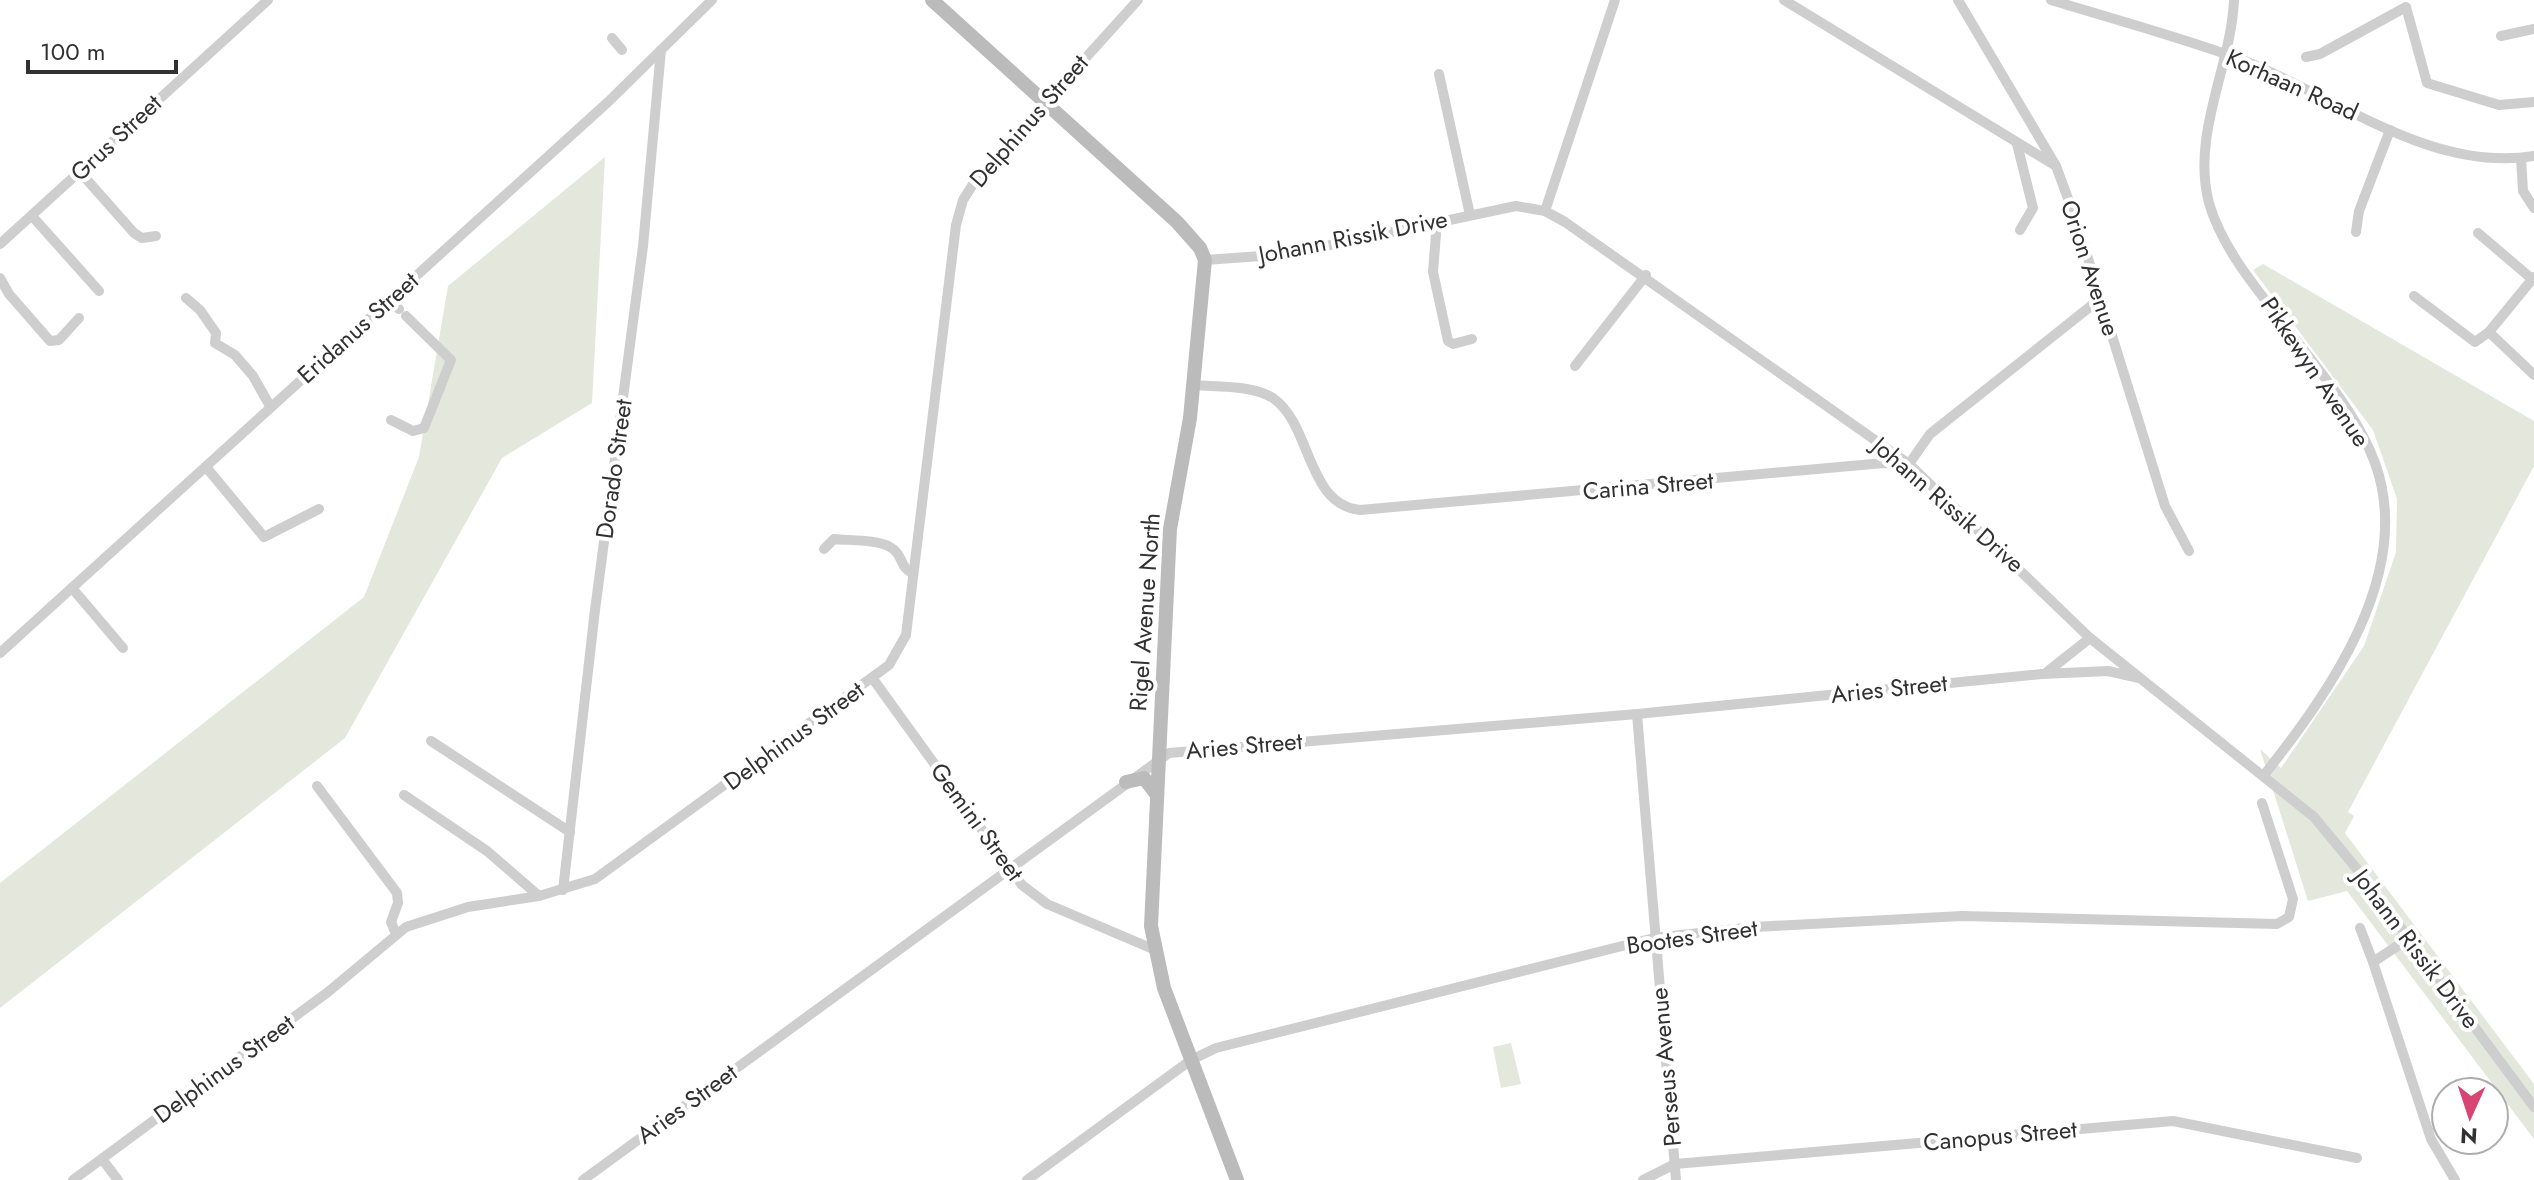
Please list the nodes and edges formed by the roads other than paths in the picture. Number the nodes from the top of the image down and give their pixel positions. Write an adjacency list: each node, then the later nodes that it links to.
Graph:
1 (268, 0): 26 (street, Grus Street)
2 (712, 0): 14 (street, Eridanus Street)
3 (932, 0): 20 (main road)
4 (1138, 0): 20 (street, Delphinus Street)
5 (1615, 0): 28 (street)
6 (1784, 0): 22 (street)
7 (1958, 0): 25 (street, Orion Avenue)
8 (2051, 0): 16 (street, Korhaan Road)
9 (2234, 0): 16 (street, Pikkewyn Avenue)
10 (2411, 4): 17 (street); 19 (street)
11 (2534, 29): 12 (street)
12 (2501, 36)
13 (612, 38): 15 (street)
14 (661, 48): 45 (street, Eridanus Street); 76 (street, Dorado Street)
15 (622, 50)
16 (2226, 55): 21 (street, Korhaan Road); 70 (street, Pikkewyn Avenue)
17 (2306, 57)
18 (1439, 74): 29 (street)
19 (2534, 102)
20 (1043, 103): 37 (main road); 59 (street, Delphinus Street)
21 (2390, 130): 24 (street, Korhaan Road); 33 (street)
22 (2017, 144): 25 (street); 32 (street)
23 (2534, 156): 24 (street, Korhaan Road)
24 (2521, 158): 27 (street)
25 (2056, 166): 44 (street, Orion Avenue)
26 (80, 172): 30 (street, Grus Street); 35 (street)
27 (2534, 208)
28 (1545, 211): 29 (street, Johann Rissik Drive); 38 (street, Johann Rissik Drive)
29 (1470, 215): 31 (street, Johann Rissik Drive)
30 (32, 216): 36 (street, Grus Street); 41 (street)
31 (1437, 222): 37 (street, Johann Rissik Drive); 48 (street)
32 (2020, 230)
33 (2356, 232)
34 (2478, 233): 40 (street)
35 (156, 236)
36 (0, 244)
37 (1205, 260): 51 (main road, Rigel Avenue North)
38 (1646, 275): 49 (street); 54 (street, Johann Rissik Drive)
39 (0, 278): 46 (street)
40 (2533, 278): 47 (street)
41 (99, 291)
42 (2414, 296): 47 (street)
43 (186, 298): 52 (street)
44 (2101, 298): 54 (street); 58 (street, Orion Avenue)
45 (389, 300): 52 (street, Eridanus Street); 53 (street)
46 (79, 318)
47 (2489, 332): 50 (street)
48 (1472, 339)
49 (1575, 366)
50 (2534, 375)
51 (1194, 385): 54 (street, Carina Street); 69 (main road, Rigel Avenue North)
52 (270, 406): 55 (street, Eridanus Street)
53 (391, 420)
54 (1909, 464): 61 (street, Johann Rissik Drive)
55 (206, 467): 56 (street); 60 (street, Eridanus Street)
56 (319, 509)
57 (824, 549): 59 (street)
58 (2189, 551)
59 (912, 573): 66 (street, Delphinus Street)
60 (72, 588): 62 (street); 63 (street, Eridanus Street)
61 (2090, 638): 64 (street, Aries Street); 65 (street, Johann Rissik Drive)
62 (123, 648)
63 (0, 653)
64 (2042, 674): 65 (street, Aries Street); 67 (street, Aries Street)
65 (2139, 678): 70 (street, Johann Rissik Drive)
66 (873, 679): 77 (street, Gemini Street); 78 (street, Delphinus Street)
67 (1637, 714): 69 (street, Aries Street); 82 (street, Perseus Avenue)
68 (431, 741): 76 (street)
69 (1159, 758): 71 (street, Aries Street); 74 (main road, Rigel Avenue North)
70 (2264, 775): 83 (street, Johann Rissik Drive)
71 (1126, 782): 74 (main road); 77 (street, Aries Street)
72 (317, 786): 81 (street)
73 (404, 795): 79 (street)
74 (1157, 795): 84 (main road, Rigel Avenue North)
75 (2262, 803): 82 (street, Bootes Street)
76 (570, 832): 78 (street, Dorado Street)
77 (1010, 867): 84 (street, Gemini Street); 93 (street, Aries Street)
78 (563, 890): 79 (street, Delphinus Street)
79 (539, 896): 81 (street, Delphinus Street)
80 (2360, 928): 85 (street)
81 (396, 934): 89 (street, Delphinus Street)
82 (1654, 938): 86 (street, Bootes Street); 90 (street, Perseus Avenue)
83 (2408, 939): 85 (street); 87 (street, Johann Rissik Drive)
84 (1153, 949): 86 (main road, Rigel Avenue North)
85 (2373, 962): 98 (street)
86 (1191, 1060): 94 (street, Bootes Street); 95 (main road, Rigel Avenue North)
87 (2534, 1107)
88 (2357, 1158): 90 (street, Canopus Street)
89 (102, 1159): 91 (street, Delphinus Street); 92 (street)
90 (1675, 1164): 96 (street, Canopus Street); 97 (street, Perseus Avenue)
91 (73, 1180)
92 (118, 1180)
93 (583, 1180)
94 (1027, 1180)
95 (1237, 1180)
96 (1643, 1180)
97 (1676, 1180)
98 (2455, 1180)

